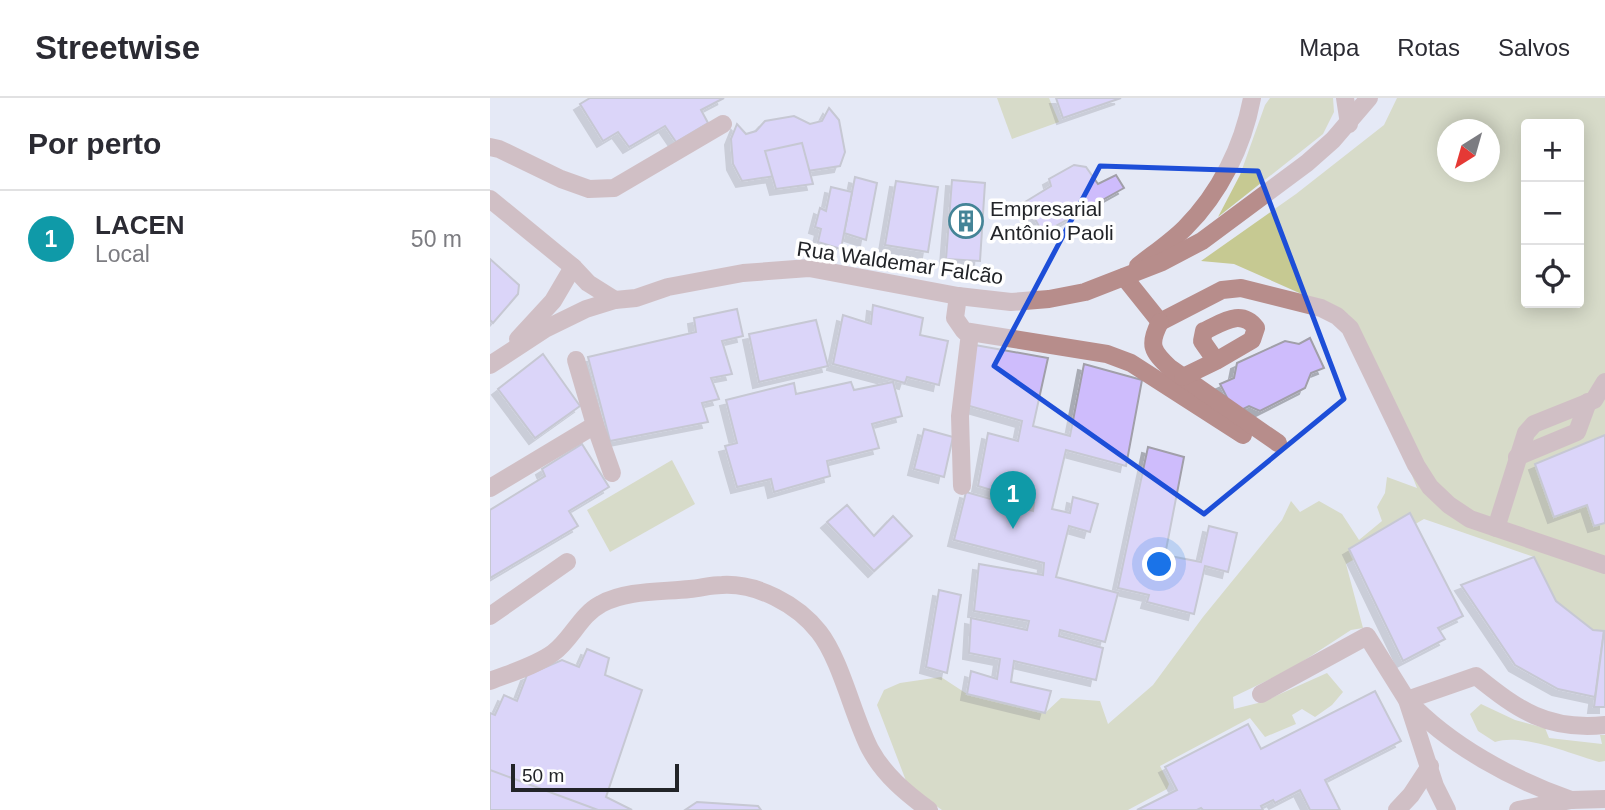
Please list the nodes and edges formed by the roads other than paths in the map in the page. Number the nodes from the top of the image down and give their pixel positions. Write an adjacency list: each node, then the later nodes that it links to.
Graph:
1 (1252, 98): 9 (street, Rua Waldemar Falcão)
2 (1345, 98): 5 (street)
3 (1368, 98): 5 (street, Rua Waldemar Falcão)
4 (723, 124): 6 (street)
5 (1349, 124): 9 (street, Rua Waldemar Falcão)
6 (490, 148)
7 (490, 200): 8 (street)
8 (573, 267): 10 (street, Rua Waldemar Falcão); 12 (street); 15 (street, Rua Waldemar Falcão)
9 (1124, 277): 11 (street, Rua Waldemar Falcão); 13 (street)
10 (668, 288): 11 (street, Rua Waldemar Falcão); 12 (street, Rua Waldemar Falcão)
11 (958, 296): 14 (street)
12 (615, 300): 15 (street, Rua Waldemar Falcão)
13 (1160, 322): 19 (street); 29 (street)
14 (970, 333): 23 (street); 27 (street)
15 (505, 353): 18 (street, Rua Waldemar Falcão)
16 (576, 360): 22 (street)
17 (1216, 361): 19 (street)
18 (490, 365)
19 (1183, 377): 24 (street)
20 (1605, 382): 21 (street)
21 (1588, 402): 25 (street); 25 (street)
22 (594, 425): 26 (street); 28 (street)
23 (1243, 435)
24 (1278, 443)
25 (1517, 457): 29 (street)
26 (611, 473)
27 (962, 486)
28 (490, 488)
29 (1496, 528): 31 (street)
30 (567, 562): 32 (street)
31 (1605, 565)
32 (490, 616)
33 (490, 681): 40 (street)
34 (1261, 694): 35 (street)
35 (1407, 700): 36 (street); 37 (street); 39 (street)
36 (1605, 725)
37 (1430, 766): 41 (street); 42 (street)
38 (1605, 799): 39 (street)
39 (1571, 800): 43 (street)
40 (929, 810)
41 (1397, 810)
42 (1447, 810)
43 (1518, 810)

